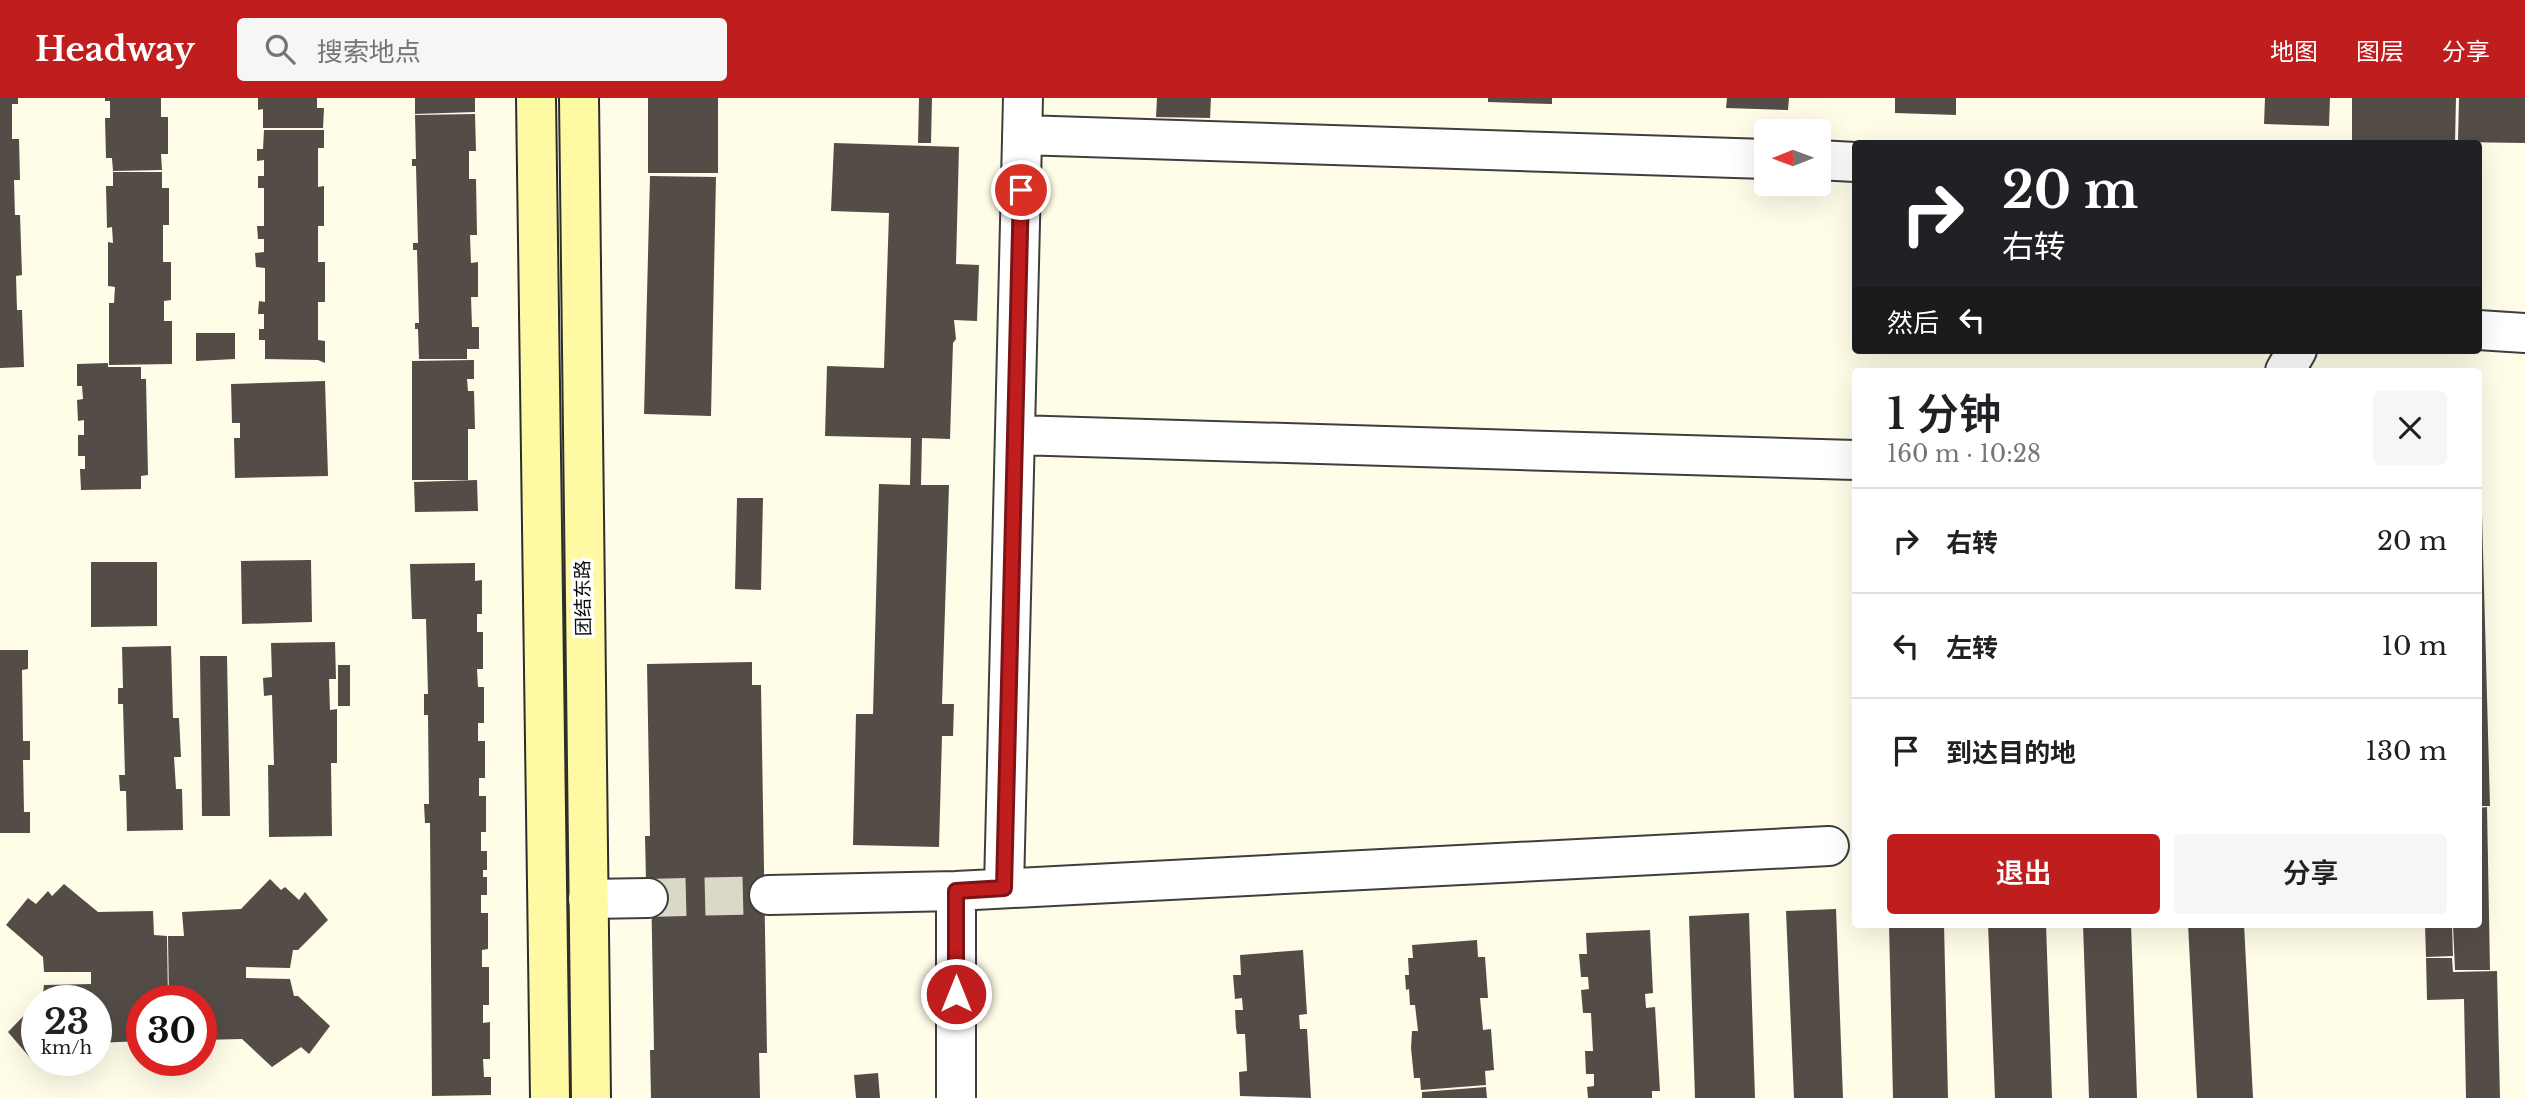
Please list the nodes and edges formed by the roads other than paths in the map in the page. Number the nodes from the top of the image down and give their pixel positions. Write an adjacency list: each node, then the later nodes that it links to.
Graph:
1 (536, 98): 18 (street)
2 (579, 98): 17 (street, 团结东路)
3 (1023, 98): 4 (street)
4 (1022, 135): 5 (street); 10 (street)
5 (1754, 159)
6 (1831, 161): 7 (street)
7 (1852, 162)
8 (2482, 330): 9 (street)
9 (2525, 333)
10 (1015, 435): 11 (street); 13 (street)
11 (1852, 460)
12 (1829, 846): 13 (street)
13 (1004, 888): 14 (street)
14 (956, 891): 15 (street); 20 (street)
15 (769, 895)
16 (648, 898): 17 (street)
17 (588, 899): 19 (street, 团结东路)
18 (550, 1098)
19 (591, 1098)
20 (956, 1098)

